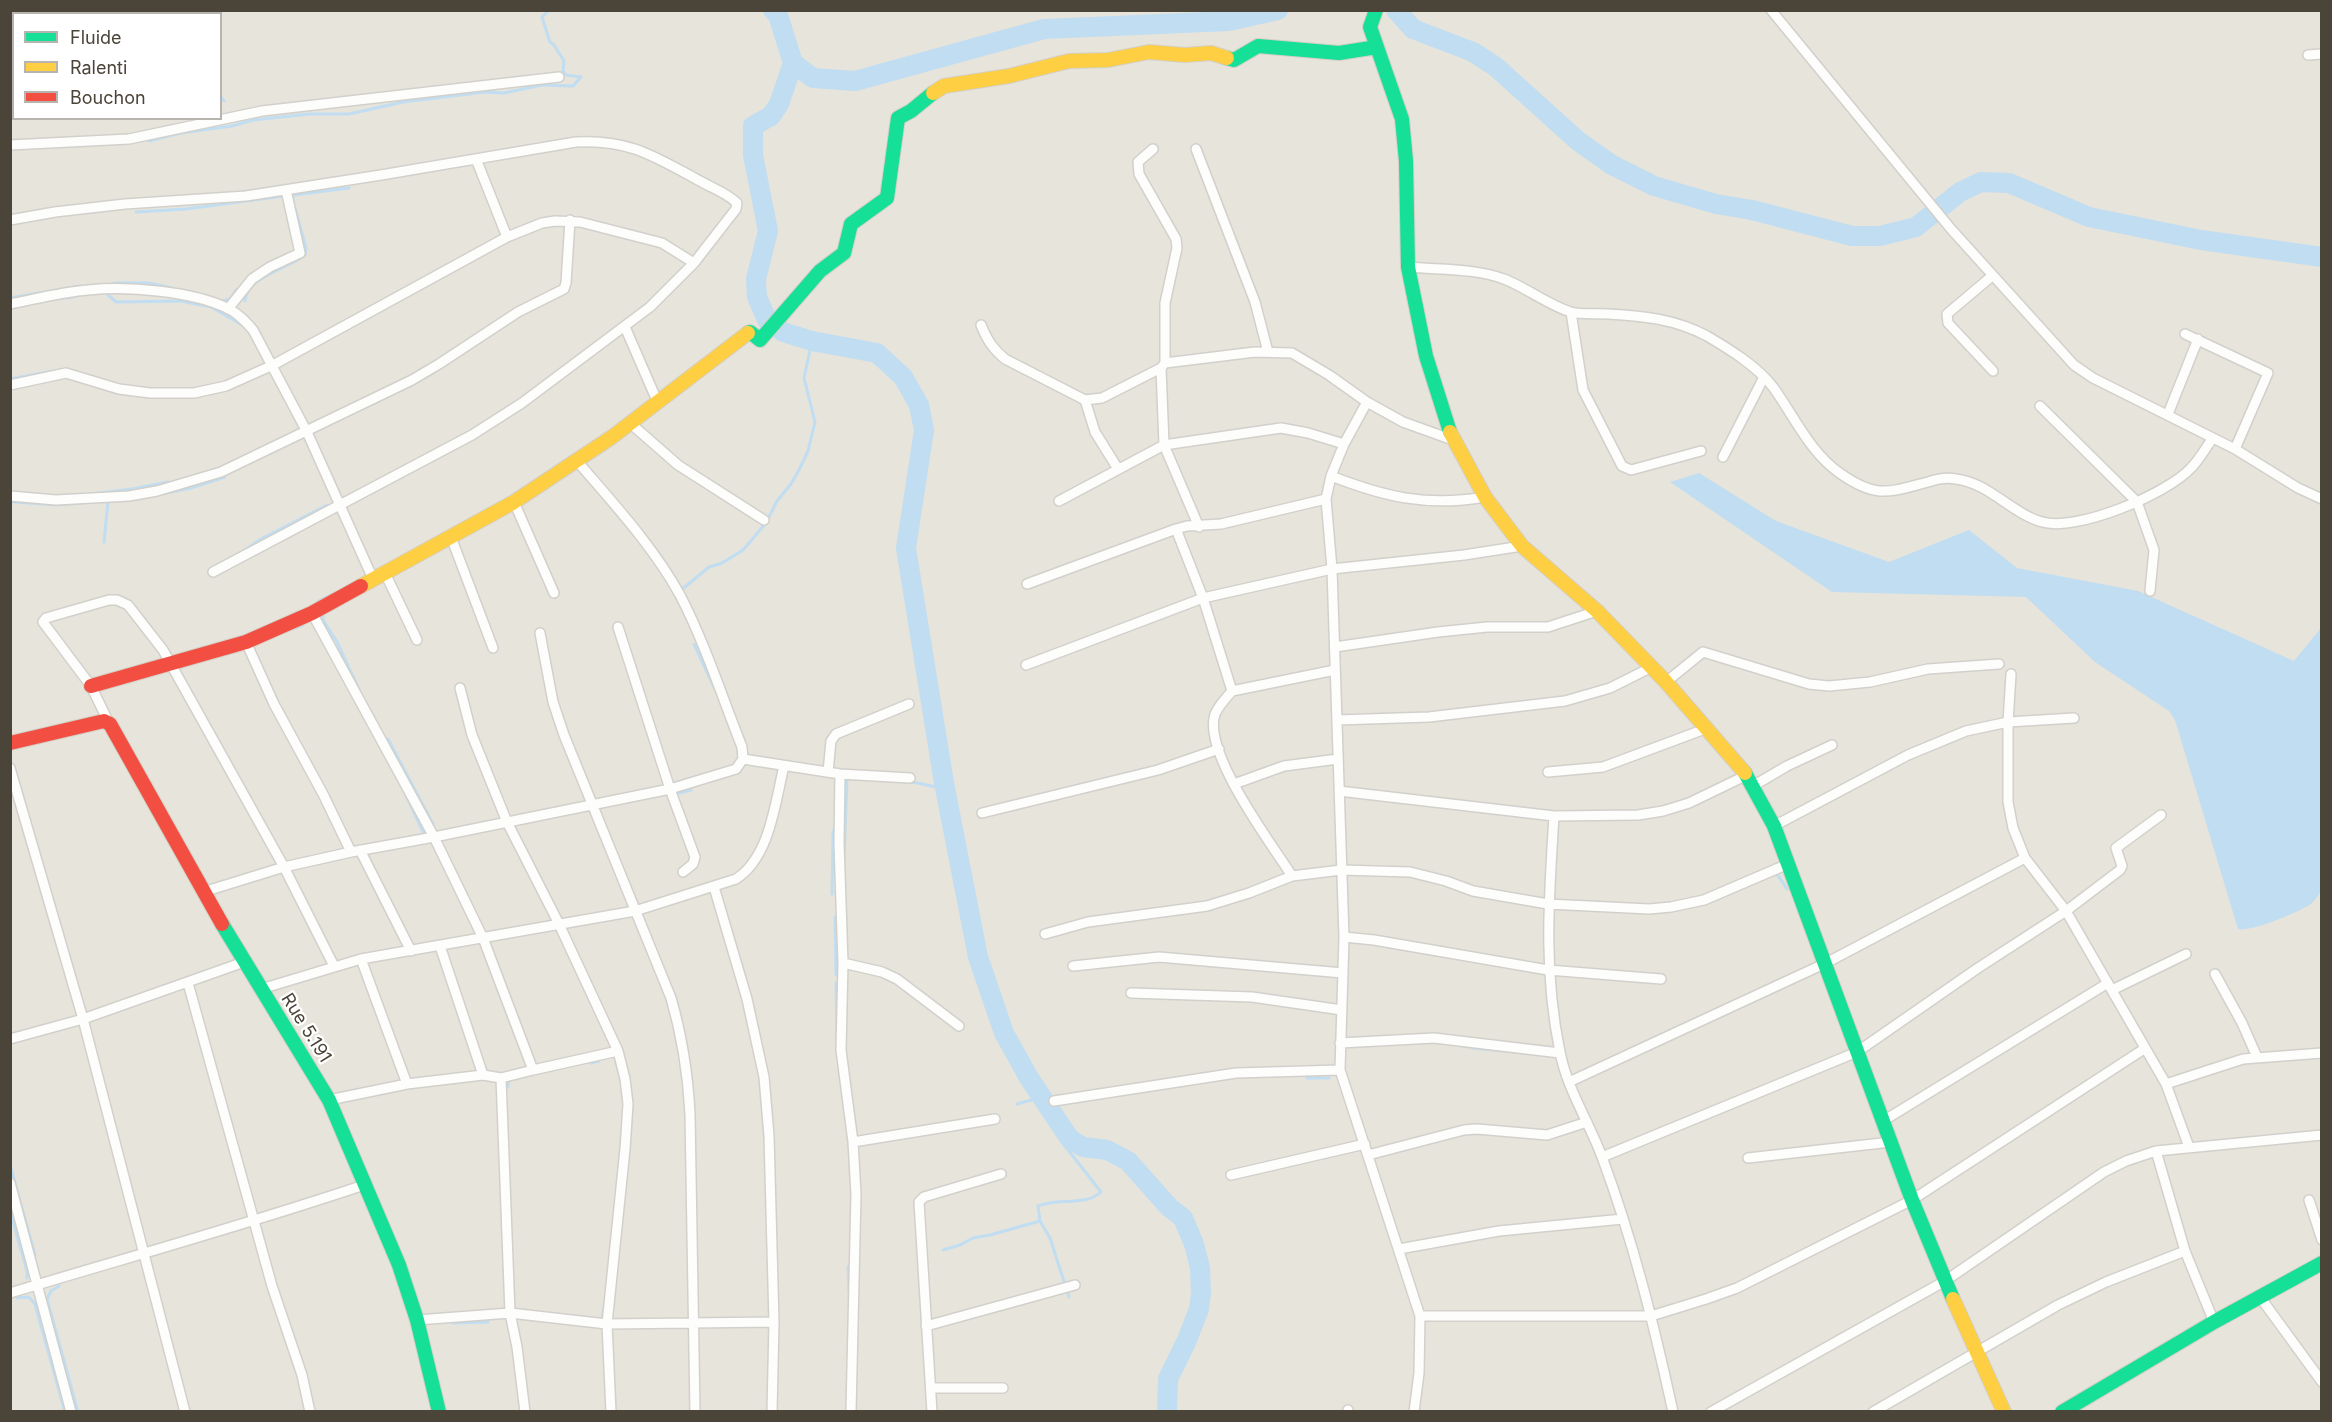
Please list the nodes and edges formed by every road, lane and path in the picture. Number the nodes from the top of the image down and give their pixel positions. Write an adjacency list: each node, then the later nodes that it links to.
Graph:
1 (1376, 10): 3 (street)
2 (1771, 10): 19 (street)
3 (1377, 47): 18 (street); 35 (street)
4 (2322, 54): 5 (street)
5 (2308, 56)
6 (559, 77): 7 (street)
7 (224, 116)
8 (207, 120): 9 (street)
9 (10, 145)
10 (1153, 149): 29 (street)
11 (1196, 149): 27 (street)
12 (476, 159): 13 (street); 16 (street); 17 (street)
13 (286, 190): 14 (street); 21 (street)
14 (10, 220)
15 (570, 220): 16 (street); 17 (street); 39 (street)
16 (507, 237): 28 (street)
17 (694, 263): 24 (street)
18 (1408, 267): 22 (street); 41 (street)
19 (1992, 276): 30 (street); 37 (street)
20 (10, 304): 21 (street)
21 (228, 309): 28 (street)
22 (1571, 312): 31 (street); 45 (street)
23 (981, 325): 33 (street)
24 (625, 327): 35 (street); 57 (street)
25 (2185, 334): 26 (street)
26 (2198, 339): 37 (street); 44 (street)
27 (1268, 352): 29 (street); 34 (street)
28 (273, 365): 32 (street); 39 (street)
29 (1163, 365): 33 (street); 43 (street)
30 (1993, 371)
31 (1764, 377): 46 (street); 56 (street)
32 (10, 385)
33 (1085, 400): 48 (street)
34 (1367, 402): 41 (street); 42 (street)
35 (658, 403): 38 (street)
36 (2040, 406): 56 (street)
37 (2168, 414): 40 (street)
38 (630, 423): 47 (street); 58 (street)
39 (307, 432): 50 (street); 57 (street)
40 (2213, 438): 44 (street); 56 (street)
41 (1453, 440): 51 (street)
42 (1344, 444): 43 (street); 49 (street)
43 (1164, 445): 48 (street); 59 (street)
44 (2235, 449): 53 (street)
45 (1701, 451)
46 (1723, 457)
47 (577, 460): 55 (street); 97 (street)
48 (1118, 469): 54 (street)
49 (1331, 476): 51 (street); 52 (street)
50 (10, 496)
51 (1485, 497): 62 (street)
52 (1326, 499): 59 (street); 63 (street)
53 (2322, 499)
54 (1059, 501)
55 (514, 502): 61 (street); 68 (street)
56 (2136, 502): 67 (street)
57 (340, 506): 64 (street); 65 (street)
58 (764, 520)
59 (1199, 527): 60 (street)
60 (1176, 529): 66 (street); 69 (street)
61 (451, 537): 65 (street); 77 (street)
62 (1522, 546): 63 (street); 70 (street)
63 (1332, 569): 69 (street); 76 (street)
64 (213, 572)
65 (379, 576): 71 (street); 74 (street)
66 (1027, 584)
67 (2150, 591)
68 (554, 593)
69 (1203, 598): 80 (street); 87 (street)
70 (1597, 611): 76 (street); 81 (street)
71 (312, 613): 75 (street); 115 (street)
72 (618, 627): 107 (street)
73 (540, 633): 109 (street)
74 (417, 640)
75 (246, 642): 78 (street); 116 (street)
76 (1335, 647): 82 (street)
77 (494, 648)
78 (170, 662): 85 (street); 85 (street, Rue 5.191); 119 (street)
79 (1999, 664): 84 (street)
80 (1026, 665)
81 (1652, 667): 84 (street); 90 (street)
82 (1335, 670): 87 (street); 90 (street)
83 (2011, 674): 92 (street)
84 (1666, 682): 93 (street)
85 (91, 686): 91 (street, Rue 5.191)
86 (460, 688): 113 (street)
87 (1232, 692): 96 (street)
88 (909, 704): 101 (street)
89 (2074, 718): 92 (street)
90 (1337, 720): 98 (street)
91 (108, 721): 94 (street); 124 (street, Rue 5.191)
92 (2008, 722): 114 (street); 117 (street)
93 (1706, 729): 102 (street); 105 (street)
94 (10, 743)
95 (1832, 746): 105 (street)
96 (1219, 749): 106 (street); 110 (street)
97 (743, 759): 99 (street); 107 (street)
98 (1338, 759): 106 (street); 108 (street)
99 (784, 766): 101 (street); 123 (street)
100 (10, 768): 150 (street)
101 (828, 772): 103 (street)
102 (1548, 772)
103 (840, 774): 104 (street); 137 (street)
104 (910, 778)
105 (1750, 780): 112 (street); 114 (street)
106 (1234, 784): 122 (street)
107 (670, 789): 109 (street); 121 (street)
108 (1339, 791): 112 (street); 120 (street)
109 (593, 806): 113 (street); 126 (street)
110 (982, 813)
111 (2161, 815): 127 (street)
112 (1554, 816): 125 (street)
113 (507, 822): 115 (street); 128 (street)
114 (1774, 826): 118 (street)
115 (434, 837): 116 (street); 131 (street)
116 (355, 851): 119 (street); 133 (street)
117 (2025, 858): 127 (street); 138 (street)
118 (1788, 864): 125 (street); 138 (street)
119 (284, 867): 124 (street); 139 (street)
120 (1341, 870): 122 (street); 125 (street); 130 (street)
121 (683, 872)
122 (1292, 876): 129 (street)
123 (714, 887): 126 (street); 204 (street)
124 (203, 892): 136 (street, Rue 5.191)
125 (1548, 904): 141 (street)
126 (635, 910): 128 (street); 203 (street)
127 (2066, 912): 146 (street); 156 (street)
128 (558, 922): 131 (street); 155 (street)
129 (1045, 934)
130 (1344, 937): 141 (street); 142 (street)
131 (483, 938): 132 (street); 160 (street)
132 (441, 946): 133 (street); 162 (street)
133 (411, 951): 135 (street)
134 (2186, 954): 146 (street)
135 (361, 959): 139 (street); 165 (street)
136 (244, 962): 145 (street); 147 (street, Rue 5.191)
137 (843, 963): 151 (street); 173 (street)
138 (1826, 963): 156 (street); 164 (street)
139 (334, 966): 147 (street)
140 (1073, 966): 142 (street)
141 (1548, 970): 144 (street); 157 (street)
142 (1343, 974): 149 (street)
143 (2215, 974): 159 (street)
144 (1661, 979)
145 (188, 983): 150 (street); 188 (street)
146 (2110, 986): 154 (street); 170 (street)
147 (261, 989): 167 (street, Rue 5.191)
148 (1131, 993): 149 (street)
149 (1342, 1010): 153 (street)
150 (82, 1019): 152 (street); 192 (street)
151 (959, 1026)
152 (10, 1039)
153 (1340, 1043): 157 (street); 161 (street)
154 (2144, 1049): 166 (street); 185 (street)
155 (618, 1051): 160 (street); 206 (street)
156 (1857, 1052): 170 (street); 179 (street)
157 (1560, 1053): 164 (street)
158 (2322, 1053): 159 (street)
159 (2257, 1057): 166 (street)
160 (533, 1070): 163 (street)
161 (1340, 1070): 168 (street); 175 (street)
162 (483, 1075): 163 (street); 165 (street)
163 (501, 1078): 199 (street)
164 (1569, 1082): 171 (street)
165 (407, 1084): 167 (street)
166 (2166, 1084): 176 (street)
167 (329, 1100): 184 (street, Rue 5.191)
168 (1054, 1101)
169 (995, 1119): 173 (street)
170 (1883, 1121): 174 (street)
171 (1587, 1122): 178 (street); 179 (street)
172 (2322, 1134): 176 (street)
173 (853, 1142): 220 (street)
174 (1891, 1142): 180 (street); 185 (street)
175 (1365, 1144): 178 (street); 182 (street)
176 (2189, 1147): 177 (street)
177 (2156, 1152): 191 (street); 194 (street)
178 (1368, 1155): 190 (street)
179 (1602, 1157): 187 (street)
180 (1748, 1158)
181 (1001, 1174): 207 (street)
182 (1231, 1175)
183 (10, 1183): 195 (street)
184 (367, 1184): 188 (street); 202 (street, Rue 5.191)
185 (1912, 1200): 194 (street); 201 (street)
186 (2309, 1200): 189 (street)
187 (1623, 1219): 190 (street); 201 (street)
188 (254, 1222): 192 (street); 214 (street)
189 (2322, 1240)
190 (1399, 1249): 200 (street)
191 (2185, 1251): 205 (street); 208 (street)
192 (143, 1252): 195 (street); 213 (street)
193 (2322, 1263): 198 (street)
194 (1945, 1281): 208 (street); 224 (street)
195 (37, 1285): 197 (street); 212 (street)
196 (1075, 1285): 207 (street)
197 (10, 1293)
198 (2260, 1297): 205 (street); 209 (street)
199 (510, 1313): 202 (street); 206 (street); 216 (street)
200 (1420, 1316): 201 (street); 222 (street)
201 (1652, 1316): 223 (street)
202 (417, 1320): 215 (street, Rue 5.191)
203 (693, 1322): 204 (street); 206 (street); 218 (street)
204 (774, 1322): 219 (street)
205 (2214, 1322): 227 (street)
206 (607, 1324): 217 (street)
207 (926, 1326): 210 (street)
208 (1976, 1353): 225 (street); 226 (street)
209 (2322, 1382)
210 (931, 1388): 211 (street); 221 (street)
211 (1003, 1388)
212 (71, 1412)
213 (186, 1412)
214 (310, 1412)
215 (439, 1412)
216 (525, 1412)
217 (611, 1412)
218 (695, 1412)
219 (772, 1412)
220 (851, 1412)
221 (932, 1412)
222 (1414, 1412)
223 (1673, 1412)
224 (1711, 1412)
225 (1873, 1412)
226 (2004, 1412)
227 (2062, 1412)

